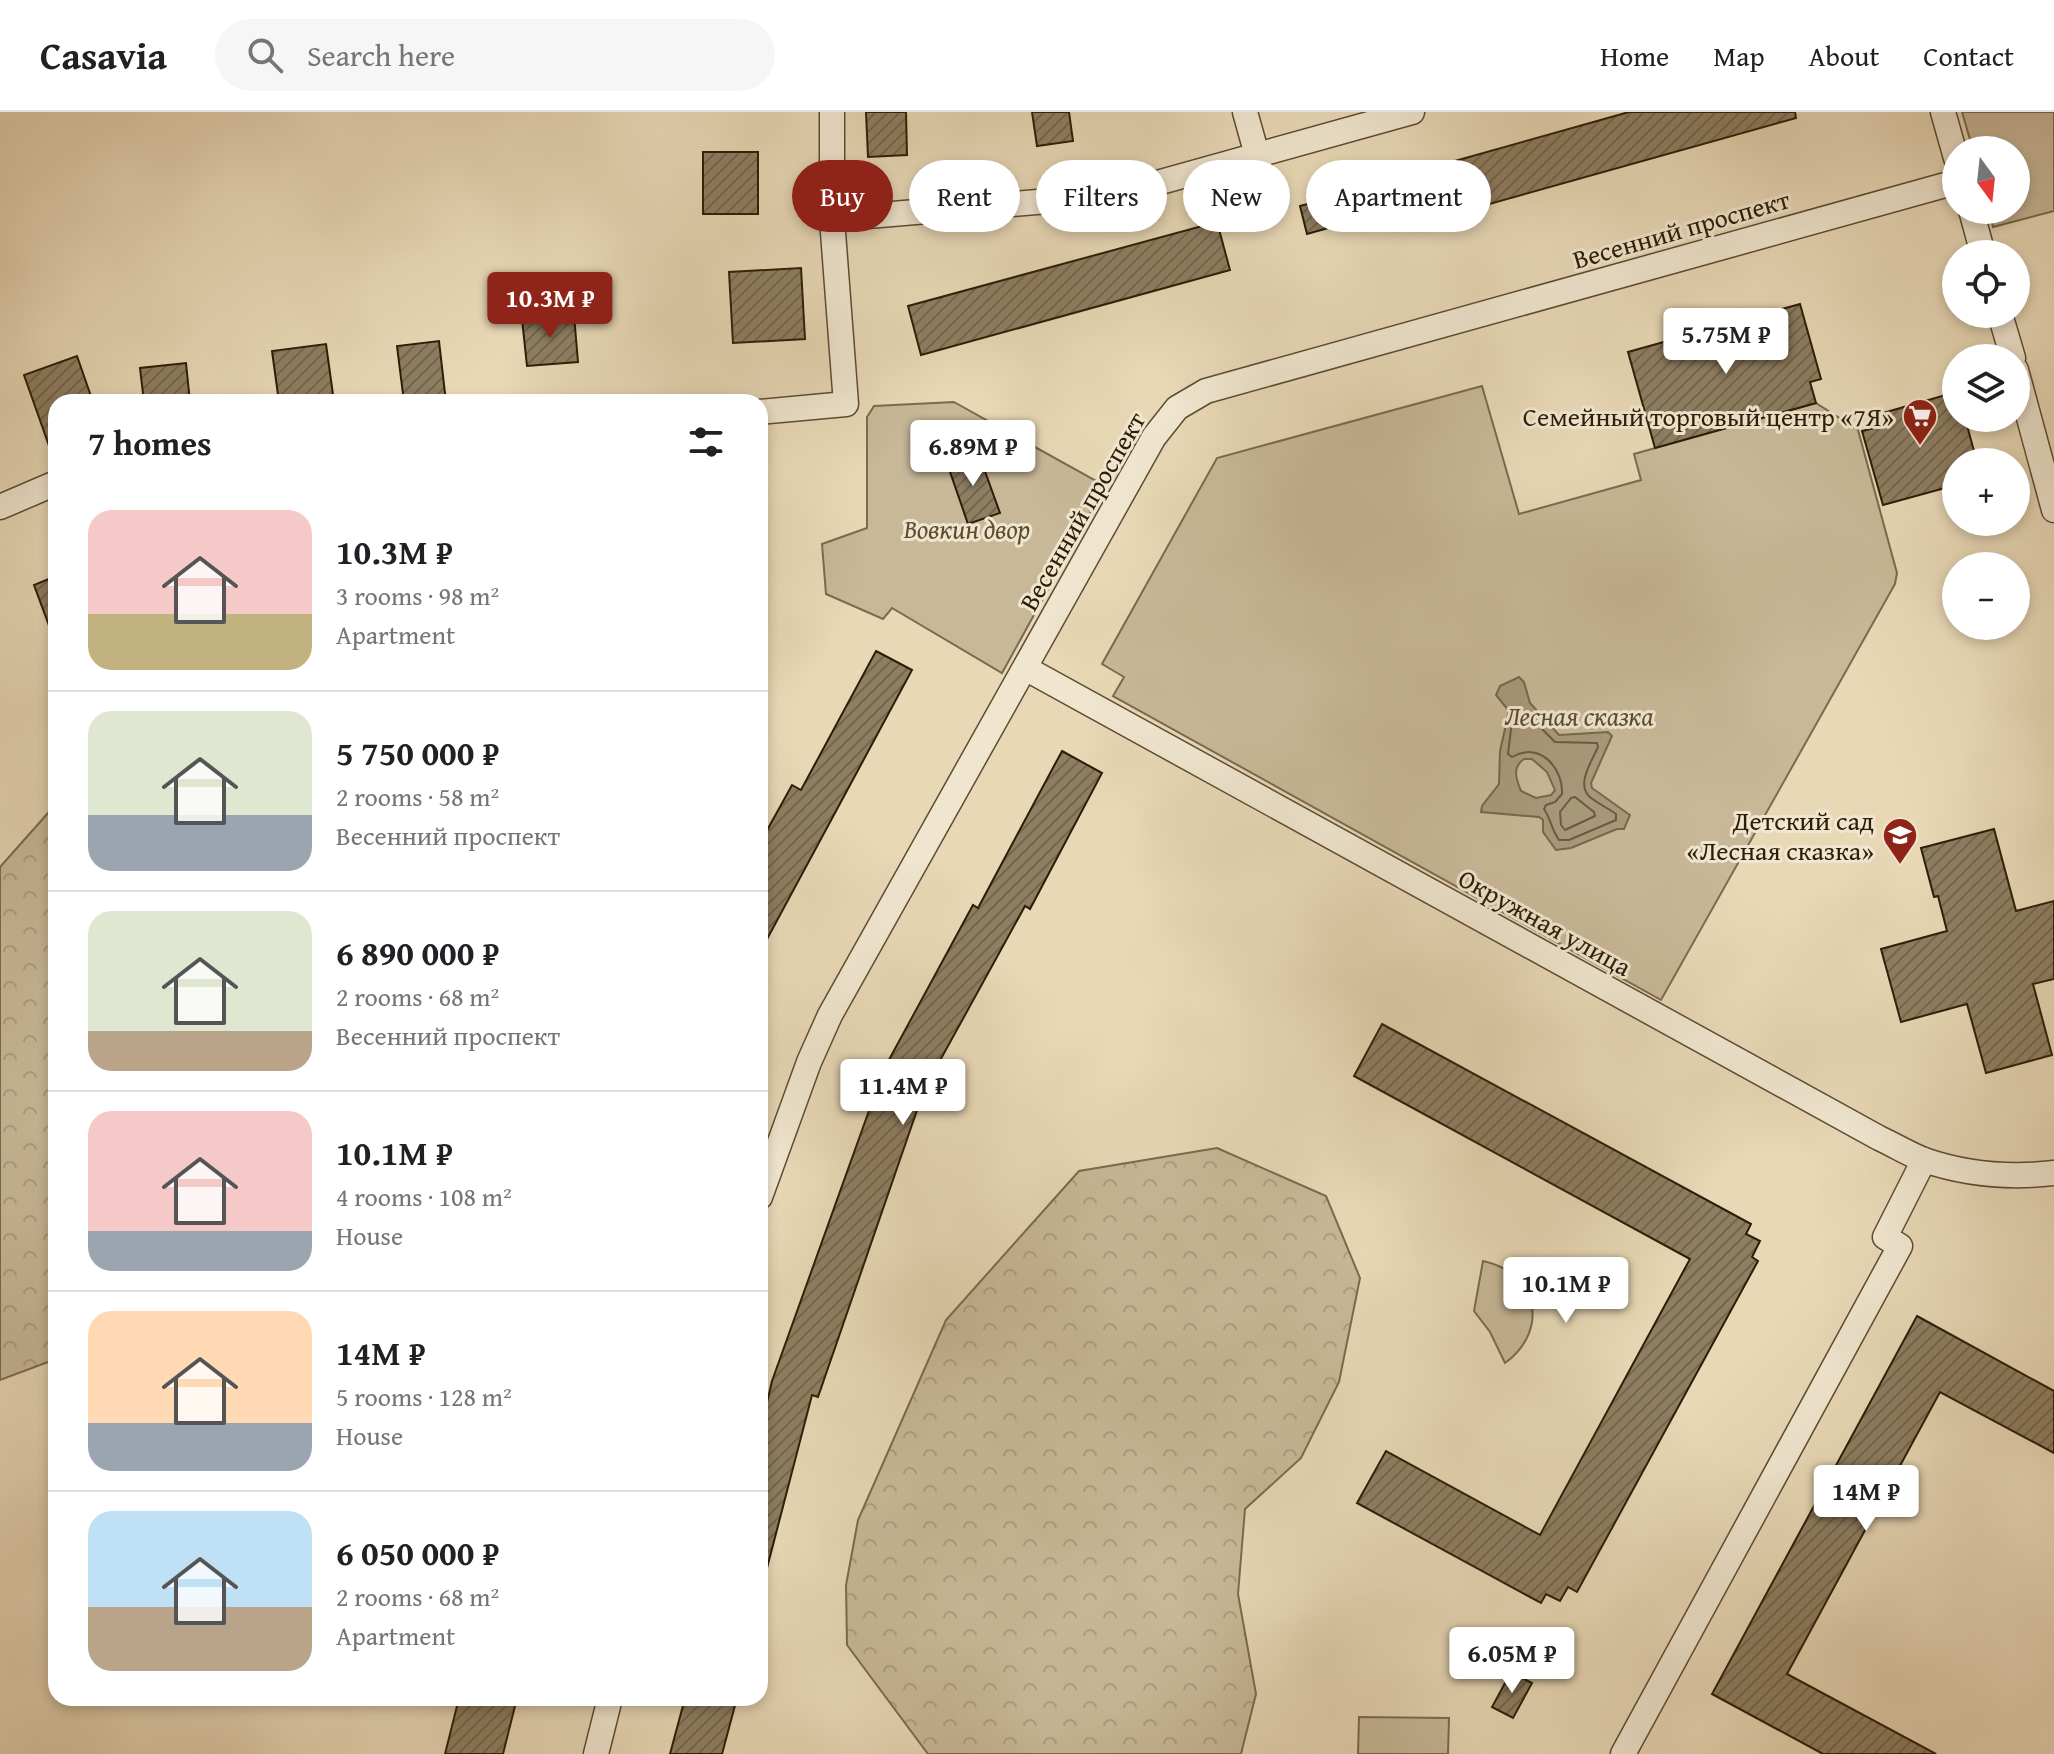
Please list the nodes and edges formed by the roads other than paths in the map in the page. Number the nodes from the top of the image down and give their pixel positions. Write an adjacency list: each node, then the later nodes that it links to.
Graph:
1 (832, 112): 7 (street)
2 (1245, 112): 6 (street)
3 (1412, 112): 6 (street)
4 (1943, 112): 5 (street)
5 (1950, 136)
6 (1257, 155): 9 (street)
7 (832, 160)
8 (1942, 186): 16 (street, Весенний проспект)
9 (893, 213)
10 (833, 232): 11 (street)
11 (768, 411)
12 (2030, 422): 15 (street)
13 (48, 486): 14 (street)
14 (0, 507)
15 (2054, 510)
16 (1025, 668): 17 (street, Окружная улица); 19 (street, Весенний проспект)
17 (1924, 1160): 18 (street, Окружная улица); 22 (street)
18 (2054, 1173)
19 (768, 1175)
20 (608, 1706): 21 (street)
21 (596, 1754)
22 (1623, 1754)

